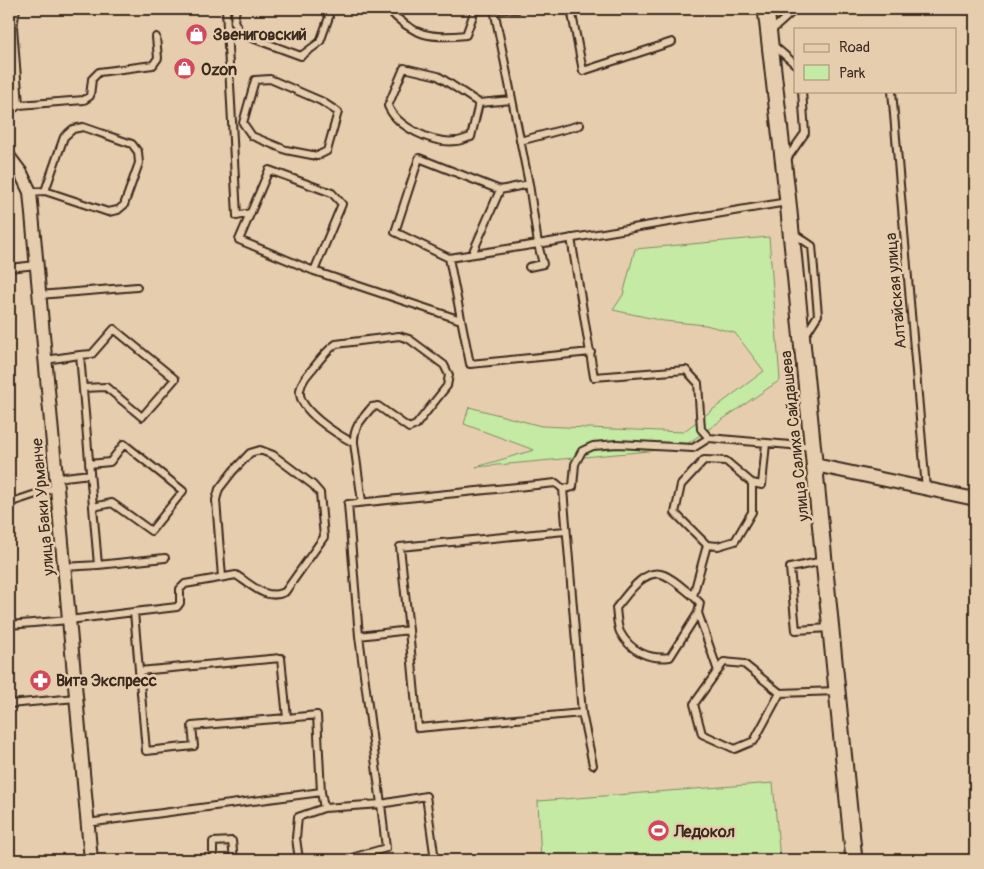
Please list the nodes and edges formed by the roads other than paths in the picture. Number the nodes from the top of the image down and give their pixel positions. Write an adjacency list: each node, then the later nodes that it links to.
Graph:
1 (16, 9): 22 (lane)
2 (226, 9): 12 (lane)
3 (236, 9): 13 (lane)
4 (325, 9): 13 (lane)
5 (388, 9): 11 (lane)
6 (494, 9): 7 (lane); 11 (lane); 20 (lane)
7 (518, 9)
8 (571, 9): 16 (lane)
9 (766, 9): 15 (street, улица Салиха Сайдашева)
10 (791, 9): 15 (lane)
11 (474, 10)
12 (227, 19): 13 (lane); 24 (lane)
13 (234, 21)
14 (156, 37): 22 (lane)
15 (770, 38): 17 (lane); 29 (street, улица Салиха Сайдашева)
16 (672, 42)
17 (794, 63)
18 (802, 92): 29 (lane)
19 (892, 92): 60 (lane, Алтайская улица)
20 (512, 100): 21 (lane); 27 (lane)
21 (478, 103): 21 (lane)
22 (19, 105): 23 (lane)
23 (9, 112)
24 (232, 123): 25 (lane); 35 (lane)
25 (243, 124): 25 (lane)
26 (580, 125): 27 (lane)
27 (520, 141): 30 (lane)
28 (9, 158): 33 (street, улица Баки Урманче)
29 (784, 163): 34 (street, улица Салиха Сайдашева)
30 (529, 184): 31 (lane); 37 (lane)
31 (500, 190): 38 (lane); 39 (lane)
32 (45, 191): 32 (lane); 33 (lane)
33 (30, 192): 40 (street, улица Баки Урманче)
34 (788, 202): 36 (lane); 54 (street, улица Салиха Сайдашева)
35 (250, 214): 43 (lane); 43 (lane)
36 (571, 238): 37 (lane); 47 (lane)
37 (538, 244): 38 (lane); 41 (lane)
38 (472, 254): 39 (lane)
39 (449, 258): 46 (lane)
40 (36, 265): 42 (lane); 45 (street, улица Баки Урманче)
41 (529, 267)
42 (9, 268)
43 (314, 271): 46 (lane)
44 (137, 287): 45 (lane)
45 (39, 295): 49 (street, улица Баки Урманче)
46 (461, 320): 47 (lane)
47 (591, 352): 51 (lane)
48 (80, 354): 49 (lane); 50 (lane); 50 (lane)
49 (45, 360): 58 (street, улица Баки Урманче)
50 (83, 388): 55 (lane)
51 (709, 438): 53 (lane); 61 (lane)
52 (354, 443): 52 (lane); 63 (lane)
53 (766, 443): 54 (lane); 59 (lane)
54 (813, 447): 56 (street, улица Салиха Сайдашева)
55 (89, 464): 57 (lane); 65 (lane)
56 (814, 464): 60 (street); 69 (street, улица Салиха Сайдашева)
57 (90, 474): 58 (lane); 65 (lane)
58 (56, 483): 64 (lane); 71 (street, улица Баки Урманче)
59 (752, 483): 67 (lane); 67 (lane)
60 (926, 488): 62 (street)
61 (563, 489): 63 (lane); 66 (lane)
62 (975, 499)
63 (362, 502): 80 (lane)
64 (9, 503)
65 (93, 507): 70 (lane)
66 (565, 531): 79 (lane); 87 (lane)
67 (707, 545): 73 (lane)
68 (166, 558): 70 (lane)
69 (824, 560): 78 (street, улица Салиха Сайдашева); 78 (lane)
70 (98, 565): 71 (lane)
71 (64, 567): 76 (street, улица Баки Урманче)
72 (222, 577): 72 (lane); 74 (lane)
73 (693, 596): 75 (lane); 75 (lane)
74 (134, 612): 76 (lane); 81 (lane)
75 (698, 613): 82 (lane)
76 (69, 620): 77 (lane); 85 (street, улица Баки Урманче)
77 (9, 625)
78 (831, 628): 83 (street, улица Салиха Сайдашева)
79 (409, 630): 80 (lane); 87 (lane)
80 (359, 636): 91 (lane)
81 (139, 671): 88 (lane); 88 (lane)
82 (718, 672): 84 (lane); 84 (lane)
83 (837, 691): 84 (lane); 100 (street, улица Салиха Сайдашева)
84 (780, 693)
85 (76, 698): 86 (lane); 93 (street, улица Баки Урманче)
86 (9, 704)
87 (582, 713): 89 (lane)
88 (287, 718): 90 (lane)
89 (593, 765)
90 (321, 792): 92 (lane); 93 (lane)
91 (381, 804): 92 (lane); 98 (lane); 99 (lane)
92 (324, 808): 97 (lane)
93 (87, 823): 94 (street, улица Баки Урманче)
94 (91, 860)
95 (213, 860): 96 (lane)
96 (234, 860)
97 (299, 860)
98 (356, 860)
99 (435, 860)
100 (854, 860)

